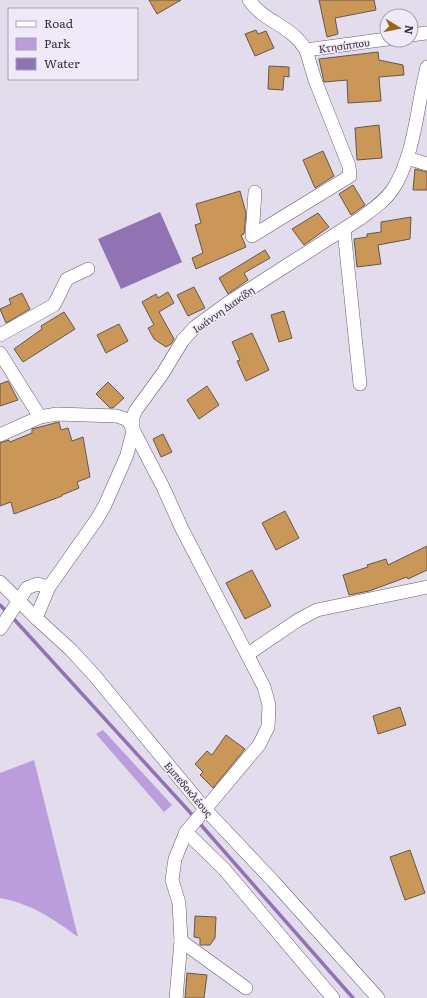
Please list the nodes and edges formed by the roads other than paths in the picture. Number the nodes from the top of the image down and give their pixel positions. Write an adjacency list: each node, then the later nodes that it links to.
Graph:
1 (249, 0): 3 (street, Κτησίππου)
2 (379, 40): 3 (street, Κτησίππου)
3 (306, 50): 8 (street)
4 (427, 67): 5 (street, Ιωάννη Διακίδη)
5 (425, 80): 6 (street, Ιωάννη Διακίδη)
6 (407, 158): 7 (street); 9 (street, Ιωάννη Διακίδη)
7 (427, 164)
8 (255, 192)
9 (344, 230): 13 (street); 15 (street, Ιωάννη Διακίδη)
10 (88, 269): 11 (street)
11 (0, 335)
12 (0, 353): 14 (street)
13 (360, 384)
14 (40, 417): 15 (street); 16 (street)
15 (133, 432): 18 (street, Ιωάννη Διακίδη); 23 (street)
16 (0, 435)
17 (0, 582): 20 (street, Εμπεδοκλέους)
18 (49, 586): 20 (street); 21 (street, Ιωάννη Διακίδη)
19 (427, 587): 23 (street)
20 (18, 600): 21 (street, Εμπεδοκλέους); 22 (street)
21 (36, 618): 24 (street, Εμπεδοκλέους)
22 (2, 624)
23 (248, 654): 24 (street)
24 (205, 809): 25 (street); 30 (street, Εμπεδοκλέους)
25 (189, 829): 26 (street); 29 (street)
26 (181, 941): 27 (street); 28 (street)
27 (246, 988)
28 (176, 998)
29 (333, 998)
30 (378, 998)

